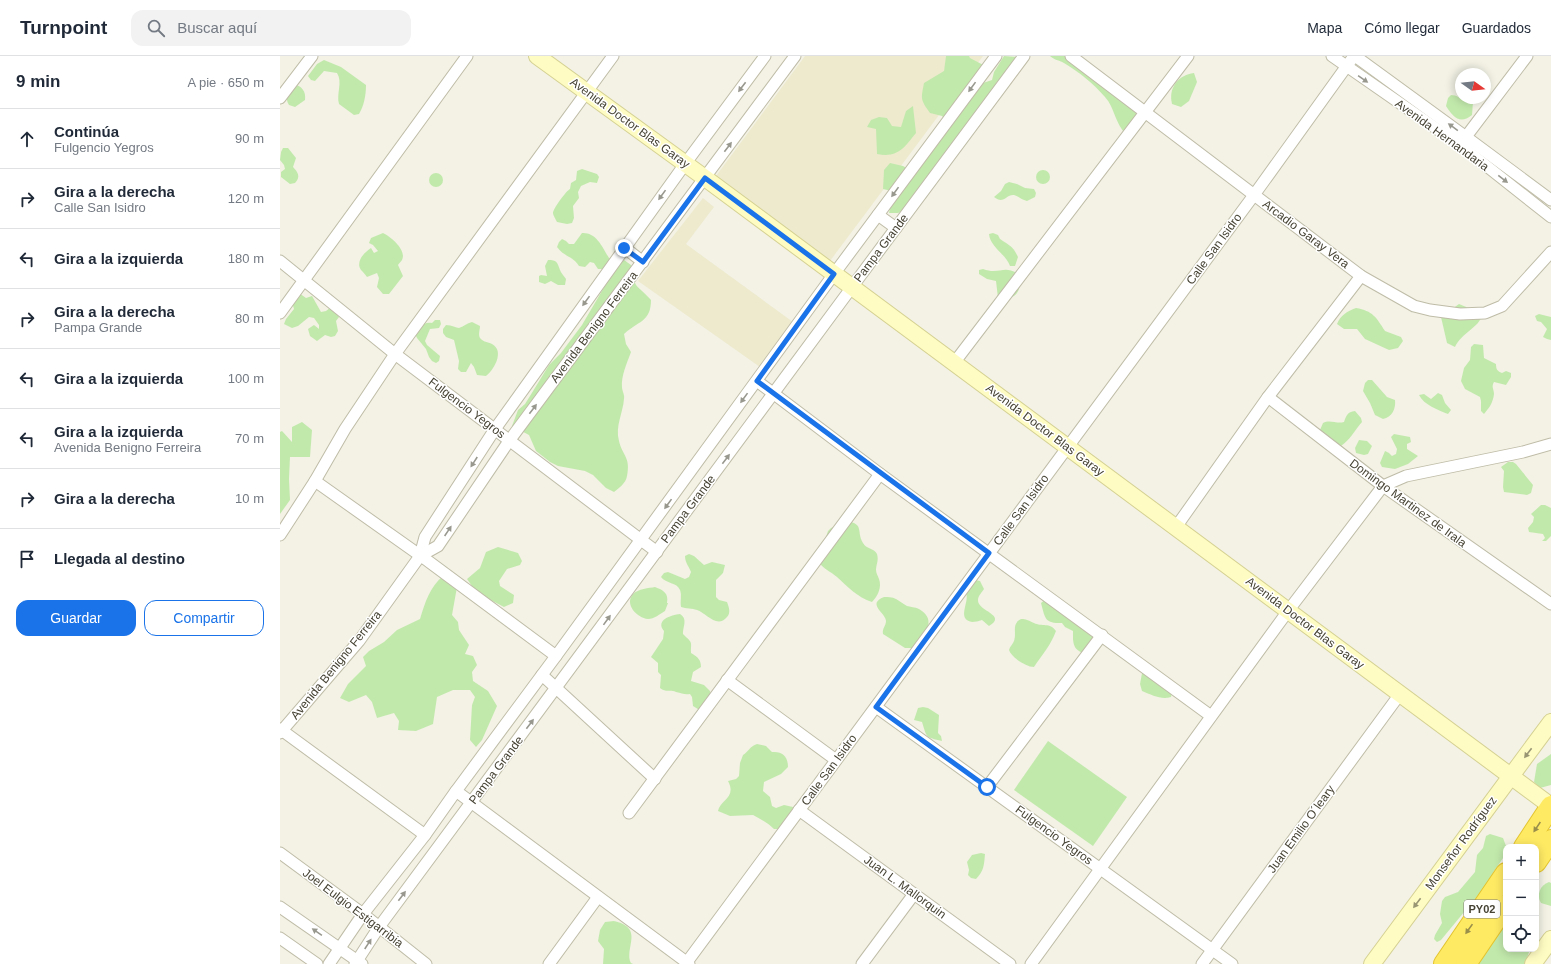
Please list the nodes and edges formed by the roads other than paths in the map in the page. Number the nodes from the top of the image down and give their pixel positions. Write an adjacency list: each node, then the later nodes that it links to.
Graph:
1 (312, 56): 16 (street)
2 (467, 56): 32 (street)
3 (537, 56): 15 (street, Avenida Doctor Blas Garay)
4 (613, 56): 15 (street)
5 (765, 56): 19 (street, Avenida Benigno Ferreira, one-way to 19)
6 (796, 56): 20 (street, Avenida Benigno Ferreira, one-way to 6)
7 (996, 56): 23 (street, Pampa Grande, one-way to 23)
8 (1024, 56): 25 (street, Pampa Grande)
9 (1071, 56): 17 (street, Arcadio Garay Vera)
10 (1188, 56): 17 (street)
11 (1332, 56): 14 (street, Avenida Hernandaria)
12 (1354, 56): 14 (street, Calle San Isidro); 18 (street, Avenida Hernandaria, one-way to 12)
13 (1527, 56): 18 (street)
14 (1347, 67): 18 (street, Avenida Hernandaria, one-way to 18); 21 (street, Calle San Isidro)
15 (587, 92): 19 (street, Avenida Doctor Blas Garay); 35 (street)
16 (280, 98)
17 (1145, 112): 21 (street, Arcadio Garay Vera); 36 (street)
18 (1463, 141): 22 (street, Avenida Hernandaria); 24 (street, Avenida Hernandaria, one-way to 24)
19 (685, 164): 20 (street, Avenida Doctor Blas Garay); 26 (street, Avenida Benigno Ferreira, one-way to 26)
20 (705, 178): 29 (street, Avenida Benigno Ferreira); 30 (street, Avenida Doctor Blas Garay)
21 (1254, 195): 31 (street, Arcadio Garay Vera); 43 (street, Calle San Isidro)
22 (1551, 200)
23 (878, 215): 25 (street); 30 (street, Pampa Grande)
24 (1551, 217)
25 (896, 228): 33 (street, Pampa Grande)
26 (624, 248): 29 (street); 40 (street, Avenida Benigno Ferreira, one-way to 40)
27 (1551, 252): 31 (street, Arcadio Garay Vera)
28 (280, 261): 32 (street, Fulgencio Yegros)
29 (643, 262): 41 (street, Avenida Benigno Ferreira, one-way to 29)
30 (834, 274): 33 (street, Avenida Doctor Blas Garay); 37 (street, Pampa Grande)
31 (1361, 276): 39 (street)
32 (304, 280): 34 (street); 35 (street, Fulgencio Yegros)
33 (852, 287): 36 (street, Avenida Doctor Blas Garay); 38 (street, Pampa Grande)
34 (280, 313)
35 (395, 354): 40 (street, Fulgencio Yegros); 45 (street)
36 (954, 363): 43 (street, Avenida Doctor Blas Garay)
37 (757, 381): 38 (street); 49 (street, Pampa Grande, one-way to 49)
38 (774, 394): 44 (street); 50 (street, Pampa Grande, one-way to 38)
39 (1268, 398): 46 (street, Domingo Martinez de Irala); 47 (street)
40 (495, 429): 41 (street, Fulgencio Yegros); 52 (street, Avenida Benigno Ferreira, one-way to 52)
41 (510, 441): 49 (street, Fulgencio Yegros); 52 (street, Avenida Benigno Ferreira, one-way to 41)
42 (1551, 444): 46 (street)
43 (1068, 447): 47 (street, Avenida Doctor Blas Garay); 51 (street, Calle San Isidro)
44 (880, 474): 51 (street); 58 (street)
45 (315, 481): 48 (street); 52 (street)
46 (1383, 486): 53 (street, Domingo Martinez de Irala); 54 (street)
47 (1176, 527): 54 (street, Avenida Doctor Blas Garay)
48 (280, 534)
49 (641, 540): 50 (street, Fulgencio Yegros); 56 (street, Pampa Grande)
50 (657, 552): 59 (street, Pampa Grande, one-way to 50)
51 (989, 553): 55 (street); 61 (street, Calle San Isidro)
52 (420, 556): 56 (street); 64 (street, Avenida Benigno Ferreira)
53 (1551, 604)
54 (1288, 611): 60 (street, Avenida Doctor Blas Garay); 62 (street)
55 (1102, 635): 62 (street); 68 (street)
56 (556, 656): 57 (street, Pampa Grande)
57 (542, 675): 59 (street); 69 (street, Pampa Grande)
58 (727, 680): 65 (street); 67 (street)
59 (556, 689): 67 (street); 70 (street, Pampa Grande, one-way to 59)
60 (1400, 694): 66 (street, Avenida Doctor Blas Garay); 90 (street, Juan Emilio O´leary)
61 (876, 707): 65 (street, Calle San Isidro); 68 (street, Fulgencio Yegros)
62 (1211, 716): 79 (street)
63 (1551, 722): 66 (street, Monseñor Rodríguez, one-way to 66)
64 (281, 731): 74 (street)
65 (836, 760): 72 (street, Calle San Isidro)
66 (1510, 776): 71 (street, Avenida Doctor Blas Garay); 102 (street, Monseñor Rodríguez, one-way to 102)
67 (655, 779): 73 (street)
68 (987, 787): 79 (street, Fulgencio Yegros)
69 (456, 791): 70 (street); 74 (street, Pampa Grande)
70 (471, 802): 82 (street); 86 (street, Pampa Grande, one-way to 70)
71 (1551, 806): 76 (highway, one-way to 76)
72 (799, 810): 81 (street, Juan L. Mallorquin); 92 (street, Calle San Isidro)
73 (629, 813)
74 (425, 835): 85 (street, Pampa Grande)
75 (1551, 840): 78 (highway)
76 (1526, 844)
77 (280, 853): 85 (street, Joel Eulgio Estigarribia)
78 (1539, 858)
79 (1100, 869): 90 (street, Fulgencio Yegros); 99 (street)
80 (1503, 877): 103 (highway, PY02, one-way to 103)
81 (914, 894): 97 (street); 98 (street, Juan L. Mallorquin)
82 (598, 897): 92 (street); 96 (street)
83 (280, 907): 89 (street, one-way to 83)
84 (1503, 909): 104 (highway, PY02)
85 (363, 914): 86 (street, Joel Eulgio Estigarribia); 89 (street, Pampa Grande)
86 (379, 927): 91 (street, Pampa Grande, one-way to 86); 95 (street, Joel Eulgio Estigarribia)
87 (280, 938): 93 (street)
88 (1551, 939): 105 (street)
89 (340, 948): 91 (street); 94 (street, Pampa Grande)
90 (1212, 950): 100 (street, Juan Emilio O´leary); 101 (street, Fulgencio Yegros)
91 (358, 963)
92 (688, 963)
93 (317, 964)
94 (329, 964)
95 (426, 964)
96 (549, 964)
97 (862, 964)
98 (1010, 964)
99 (1031, 964)
100 (1202, 964)
101 (1232, 964)
102 (1372, 964)
103 (1444, 964)
104 (1466, 964)
105 (1533, 964)

